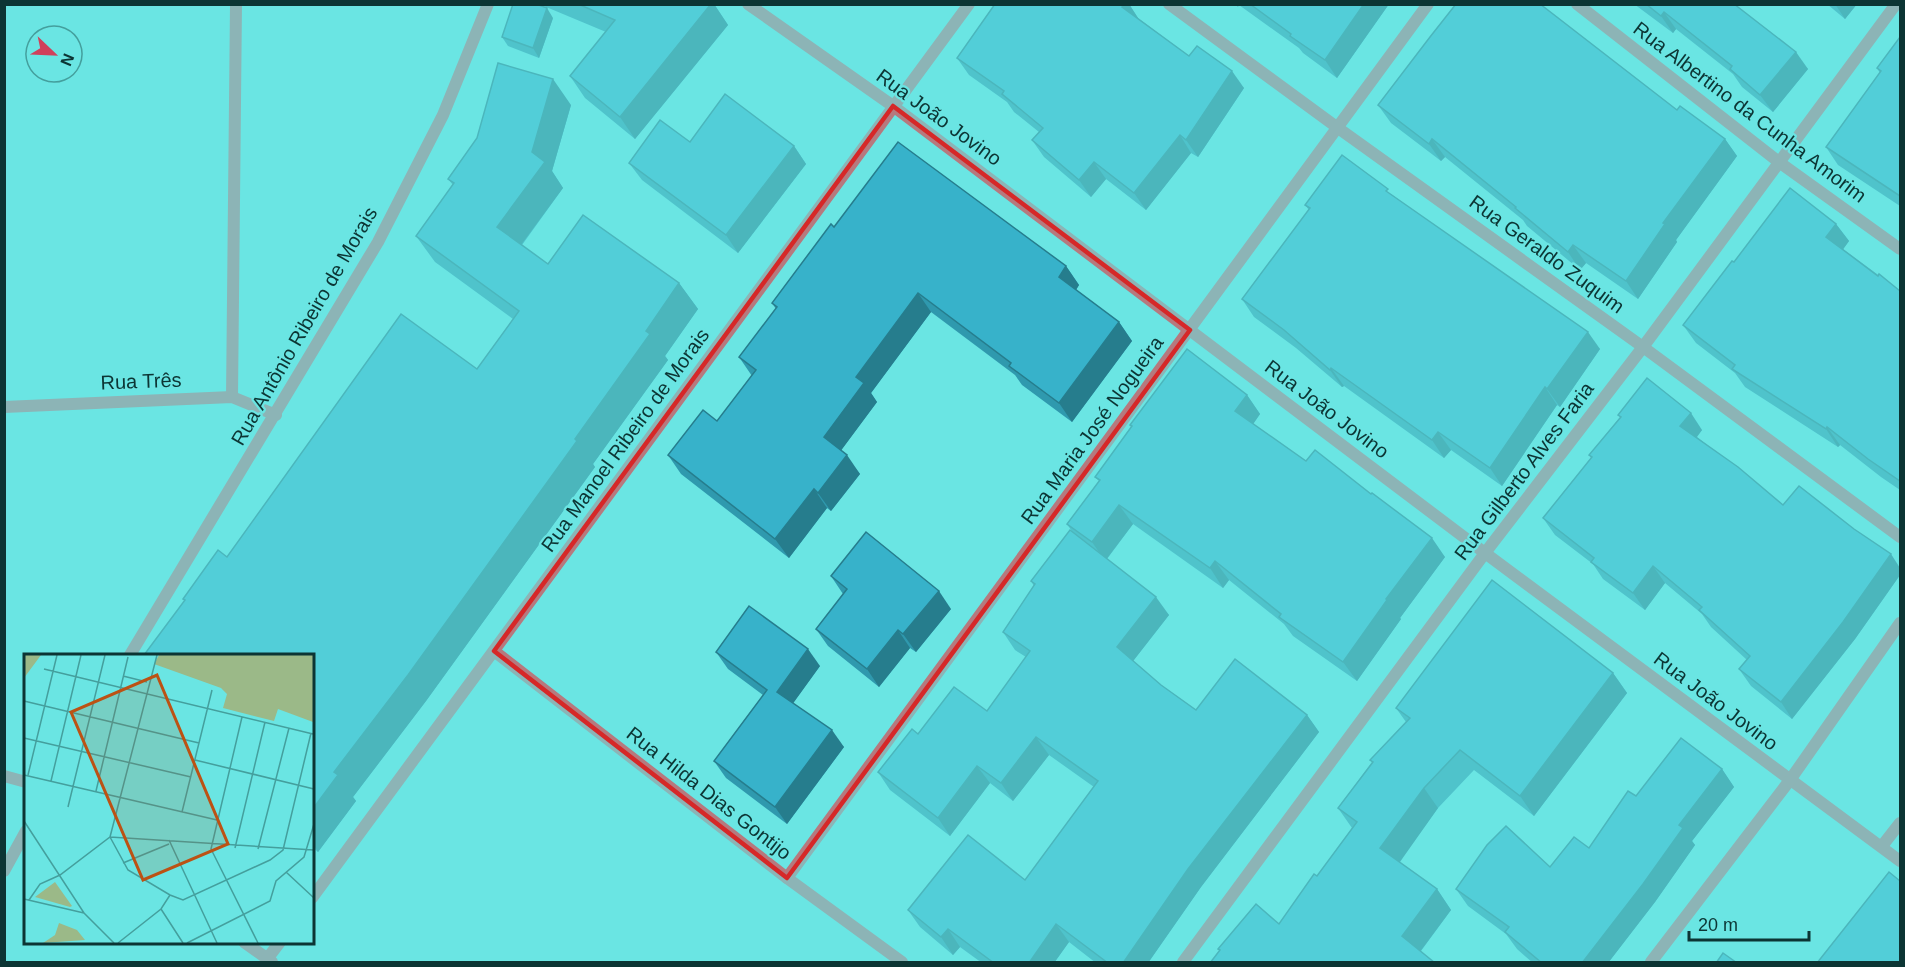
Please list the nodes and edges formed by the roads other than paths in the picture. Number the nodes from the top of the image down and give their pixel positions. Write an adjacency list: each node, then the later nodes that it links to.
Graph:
1 (236, 4): 15 (street)
2 (488, 4): 17 (street, Rua Antônio Ribeiro de Morais)
3 (748, 4): 9 (street, Rua João Jovino)
4 (969, 4): 9 (street, Rua Manoel Ribeiro de Morais)
5 (1169, 4): 10 (street, Rua Geraldo Zuquim)
6 (1428, 4): 10 (street, Rua Maria José Nogueira)
7 (1577, 4): 11 (street, Rua Albertino da Cunha Amorim)
8 (1896, 4): 11 (street, Rua Gilberto Alves Faria)
9 (893, 106): 13 (street, Rua João Jovino); 21 (street, Rua Manoel Ribeiro de Morais)
10 (1338, 129): 13 (street, Rua Maria José Nogueira); 14 (street, Rua Geraldo Zuquim)
11 (1779, 162): 12 (street, Rua Albertino da Cunha Amorim); 14 (street, Rua Gilberto Alves Faria)
12 (1900, 249)
13 (1190, 330): 19 (street, Rua João Jovino); 31 (street, Rua Maria José Nogueira)
14 (1643, 347): 18 (street, Rua Geraldo Zuquim); 19 (street, Rua Gilberto Alves Faria)
15 (232, 397): 16 (street, Rua Três); 17 (street, Rua Três)
16 (4, 407)
17 (276, 415): 22 (street, Rua Antônio Ribeiro de Morais)
18 (1900, 537)
19 (1485, 553): 24 (street, Rua João Jovino); 37 (street, Rua Gilberto Alves Faria)
20 (1900, 622): 24 (street)
21 (494, 651): 31 (street, Rua Hilda Dias Gontijo); 32 (street, Rua Manoel Ribeiro de Morais)
22 (131, 654)
23 (4, 776): 25 (street)
24 (1790, 780): 28 (street, Rua João Jovino); 38 (street)
25 (24, 781)
26 (1900, 823): 28 (street)
27 (24, 835): 30 (street)
28 (1882, 846): 29 (street, Rua João Jovino)
29 (1900, 861)
30 (4, 871)
31 (786, 878): 36 (street, Rua Hilda Dias Gontijo)
32 (314, 895)
33 (245, 943): 35 (street)
34 (279, 943): 35 (street)
35 (269, 961)
36 (902, 963)
37 (1183, 963)
38 (1651, 963)

